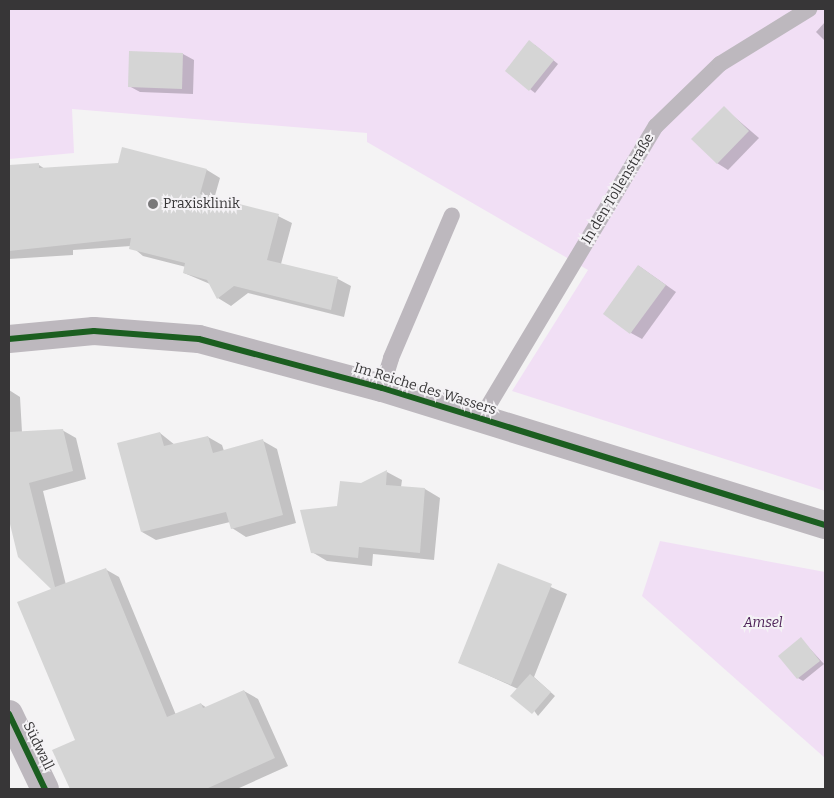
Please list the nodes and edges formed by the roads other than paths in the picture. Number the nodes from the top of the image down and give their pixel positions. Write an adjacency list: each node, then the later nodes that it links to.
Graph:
1 (809, 9): 5 (lane, In den Tollenstraße)
2 (452, 214): 4 (lane)
3 (9, 339): 4 (street, Im Reiche des Wassers)
4 (382, 388): 5 (street, Im Reiche des Wassers)
5 (480, 418): 6 (street, Im Reiche des Wassers)
6 (825, 525)
7 (9, 714): 8 (street, Südwall)
8 (45, 789)

